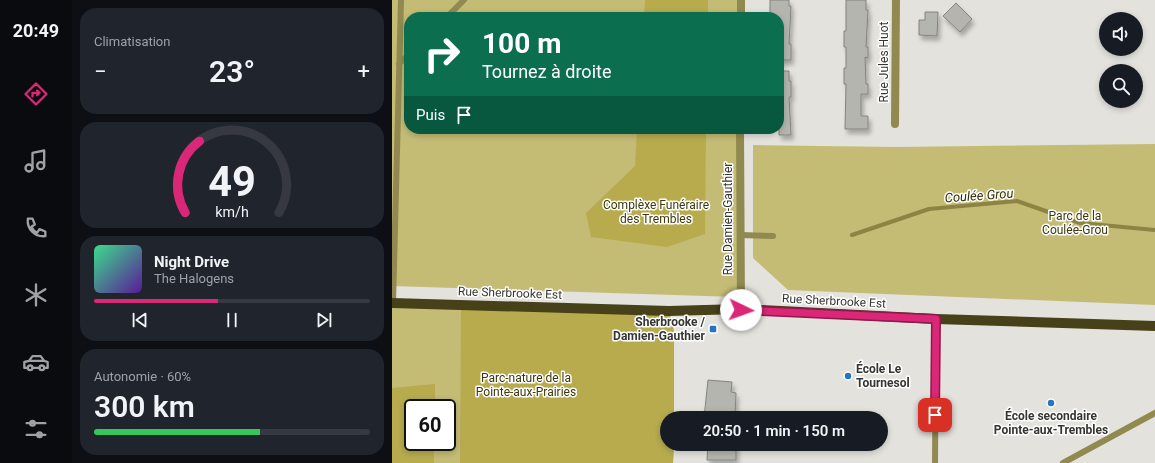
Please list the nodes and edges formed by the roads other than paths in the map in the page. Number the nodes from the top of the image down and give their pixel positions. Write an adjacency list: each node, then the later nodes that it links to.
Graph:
1 (401, 0): 8 (lane)
2 (464, 0): 5 (lane)
3 (741, 0): 6 (street)
4 (896, 0): 9 (street, Rue Jules Huot)
5 (452, 12)
6 (741, 12)
7 (404, 59): 8 (lane)
8 (399, 64): 13 (lane)
9 (895, 124)
10 (740, 134): 11 (street, Rue Damien-Gauthier)
11 (740, 235): 12 (lane); 14 (street, Rue Damien-Gauthier)
12 (773, 236)
13 (393, 303): 14 (main road, Rue Sherbrooke Est)
14 (741, 310): 15 (main road, Rue Sherbrooke Est)
15 (936, 319): 16 (main road, Rue Sherbrooke Est); 18 (lane)
16 (1155, 326)
17 (1155, 413): 19 (lane)
18 (935, 463)
19 (1063, 463)

